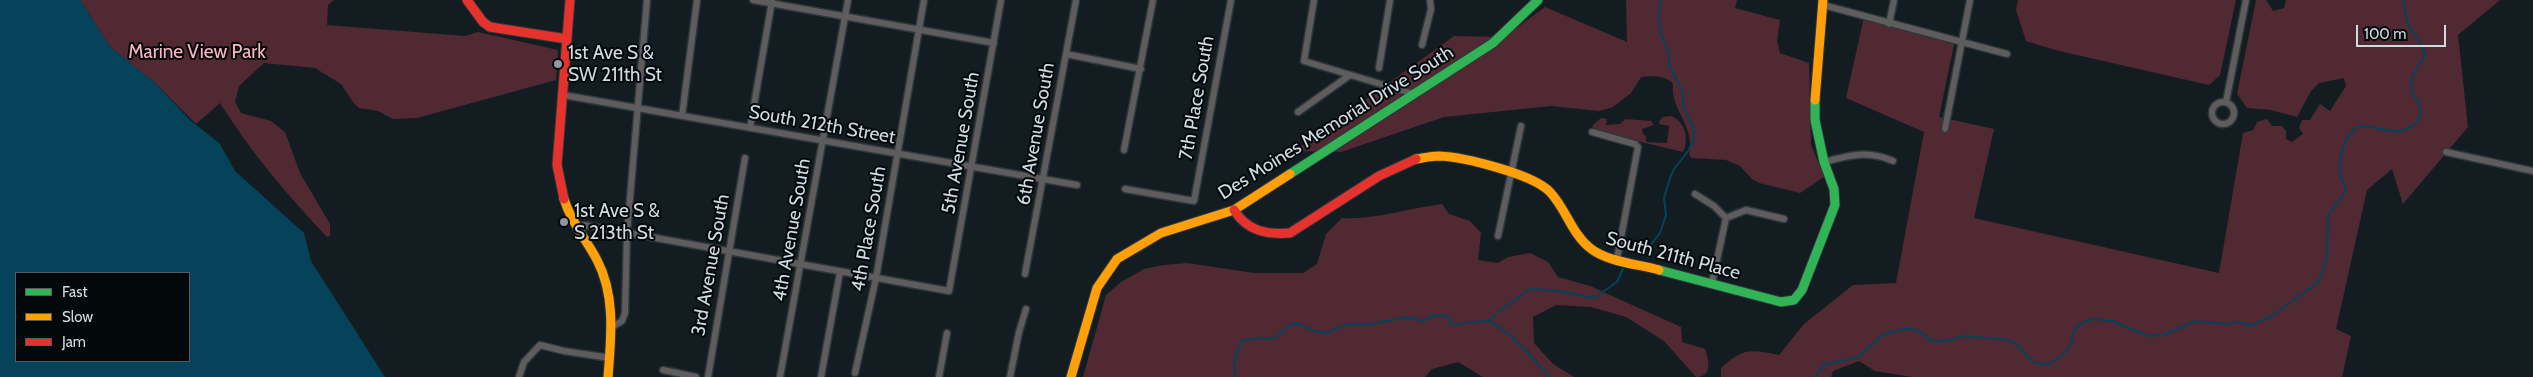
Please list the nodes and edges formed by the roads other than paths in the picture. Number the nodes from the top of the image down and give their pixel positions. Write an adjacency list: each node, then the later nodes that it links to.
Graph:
1 (467, 0): 24 (street)
2 (570, 0): 24 (street)
3 (647, 0): 36 (street)
4 (697, 0): 38 (street)
5 (753, 0): 19 (street)
6 (848, 0): 21 (street, 4th Avenue South)
7 (924, 0): 23 (street, 4th Place South)
8 (1001, 0): 26 (street, 5th Avenue South)
9 (1076, 0): 28 (street, 6th Avenue South)
10 (1153, 0): 31 (street)
11 (1231, 0): 55 (street, 7th Place South)
12 (1314, 0): 32 (street)
13 (1390, 0): 30 (street)
14 (1430, 0): 27 (street)
15 (1538, 0): 33 (street, Des Moines Memorial Drive South)
16 (1894, 0): 22 (street)
17 (1970, 0): 25 (street)
18 (2246, 0): 35 (street)
19 (772, 2): 21 (street); 40 (street)
20 (1823, 2): 22 (street); 49 (street)
21 (845, 16): 23 (street); 43 (street, 4th Avenue South)
22 (1889, 24): 25 (street)
23 (919, 30): 26 (street); 46 (street, 4th Place South)
24 (567, 39): 34 (street)
25 (1962, 42): 29 (street); 41 (street)
26 (994, 43): 50 (street, 5th Avenue South)
27 (1422, 45)
28 (1066, 54): 31 (street); 53 (street, 6th Avenue South)
29 (2007, 54)
30 (1379, 68)
31 (1141, 69): 44 (street)
32 (1350, 75): 33 (street); 37 (street)
33 (1414, 94): 57 (street, Des Moines Memorial Drive South)
34 (562, 95): 36 (street, South 212th Street); 60 (street)
35 (2226, 102)
36 (637, 108): 38 (street, South 212th Street); 61 (street)
37 (1298, 112)
38 (682, 116): 40 (street, South 212th Street)
39 (1521, 126): 52 (street)
40 (750, 128): 43 (street, South 212th Street)
41 (1945, 129)
42 (1592, 132): 64 (street)
43 (824, 140): 46 (street, South 212th Street); 65 (street, 4th Avenue South)
44 (1124, 150)
45 (2446, 152): 51 (street)
46 (898, 154): 50 (street, South 212th Street); 68 (street, 4th Place South)
47 (745, 158): 63 (street, 3rd Avenue South)
48 (1893, 161): 49 (street)
49 (1824, 162): 69 (street, South 211th Place)
50 (971, 167): 53 (street, South 212th Street); 68 (street, 5th Avenue South)
51 (2533, 171)
52 (1510, 172): 57 (street, South 211th Place); 62 (street); 64 (street, South 211th Place)
53 (1044, 179): 54 (street, South 212th Street); 67 (street, 6th Avenue South)
54 (1077, 185)
55 (1125, 189)
56 (1695, 194): 58 (street)
57 (1234, 210): 84 (street, Des Moines Memorial Drive South)
58 (1726, 218): 59 (street); 69 (street)
59 (1784, 219)
60 (577, 228): 61 (street); 71 (street)
61 (627, 233): 63 (street); 71 (street)
62 (1498, 236)
63 (728, 251): 65 (street); 79 (street, 3rd Avenue South)
64 (1617, 259): 69 (street, South 211th Place)
65 (801, 264): 66 (street); 80 (street, 4th Avenue South)
66 (840, 272): 68 (street); 81 (street)
67 (1025, 274)
68 (876, 278): 75 (street, 4th Place South)
69 (1712, 283)
70 (1026, 309): 83 (street)
71 (612, 327): 73 (street)
72 (947, 333): 82 (street)
73 (610, 358): 76 (street); 77 (street)
74 (663, 370): 78 (street)
75 (855, 374)
76 (520, 377)
77 (608, 377)
78 (696, 377)
79 (708, 377)
80 (780, 377)
81 (821, 377)
82 (939, 377)
83 (1010, 377)
84 (1071, 377)

